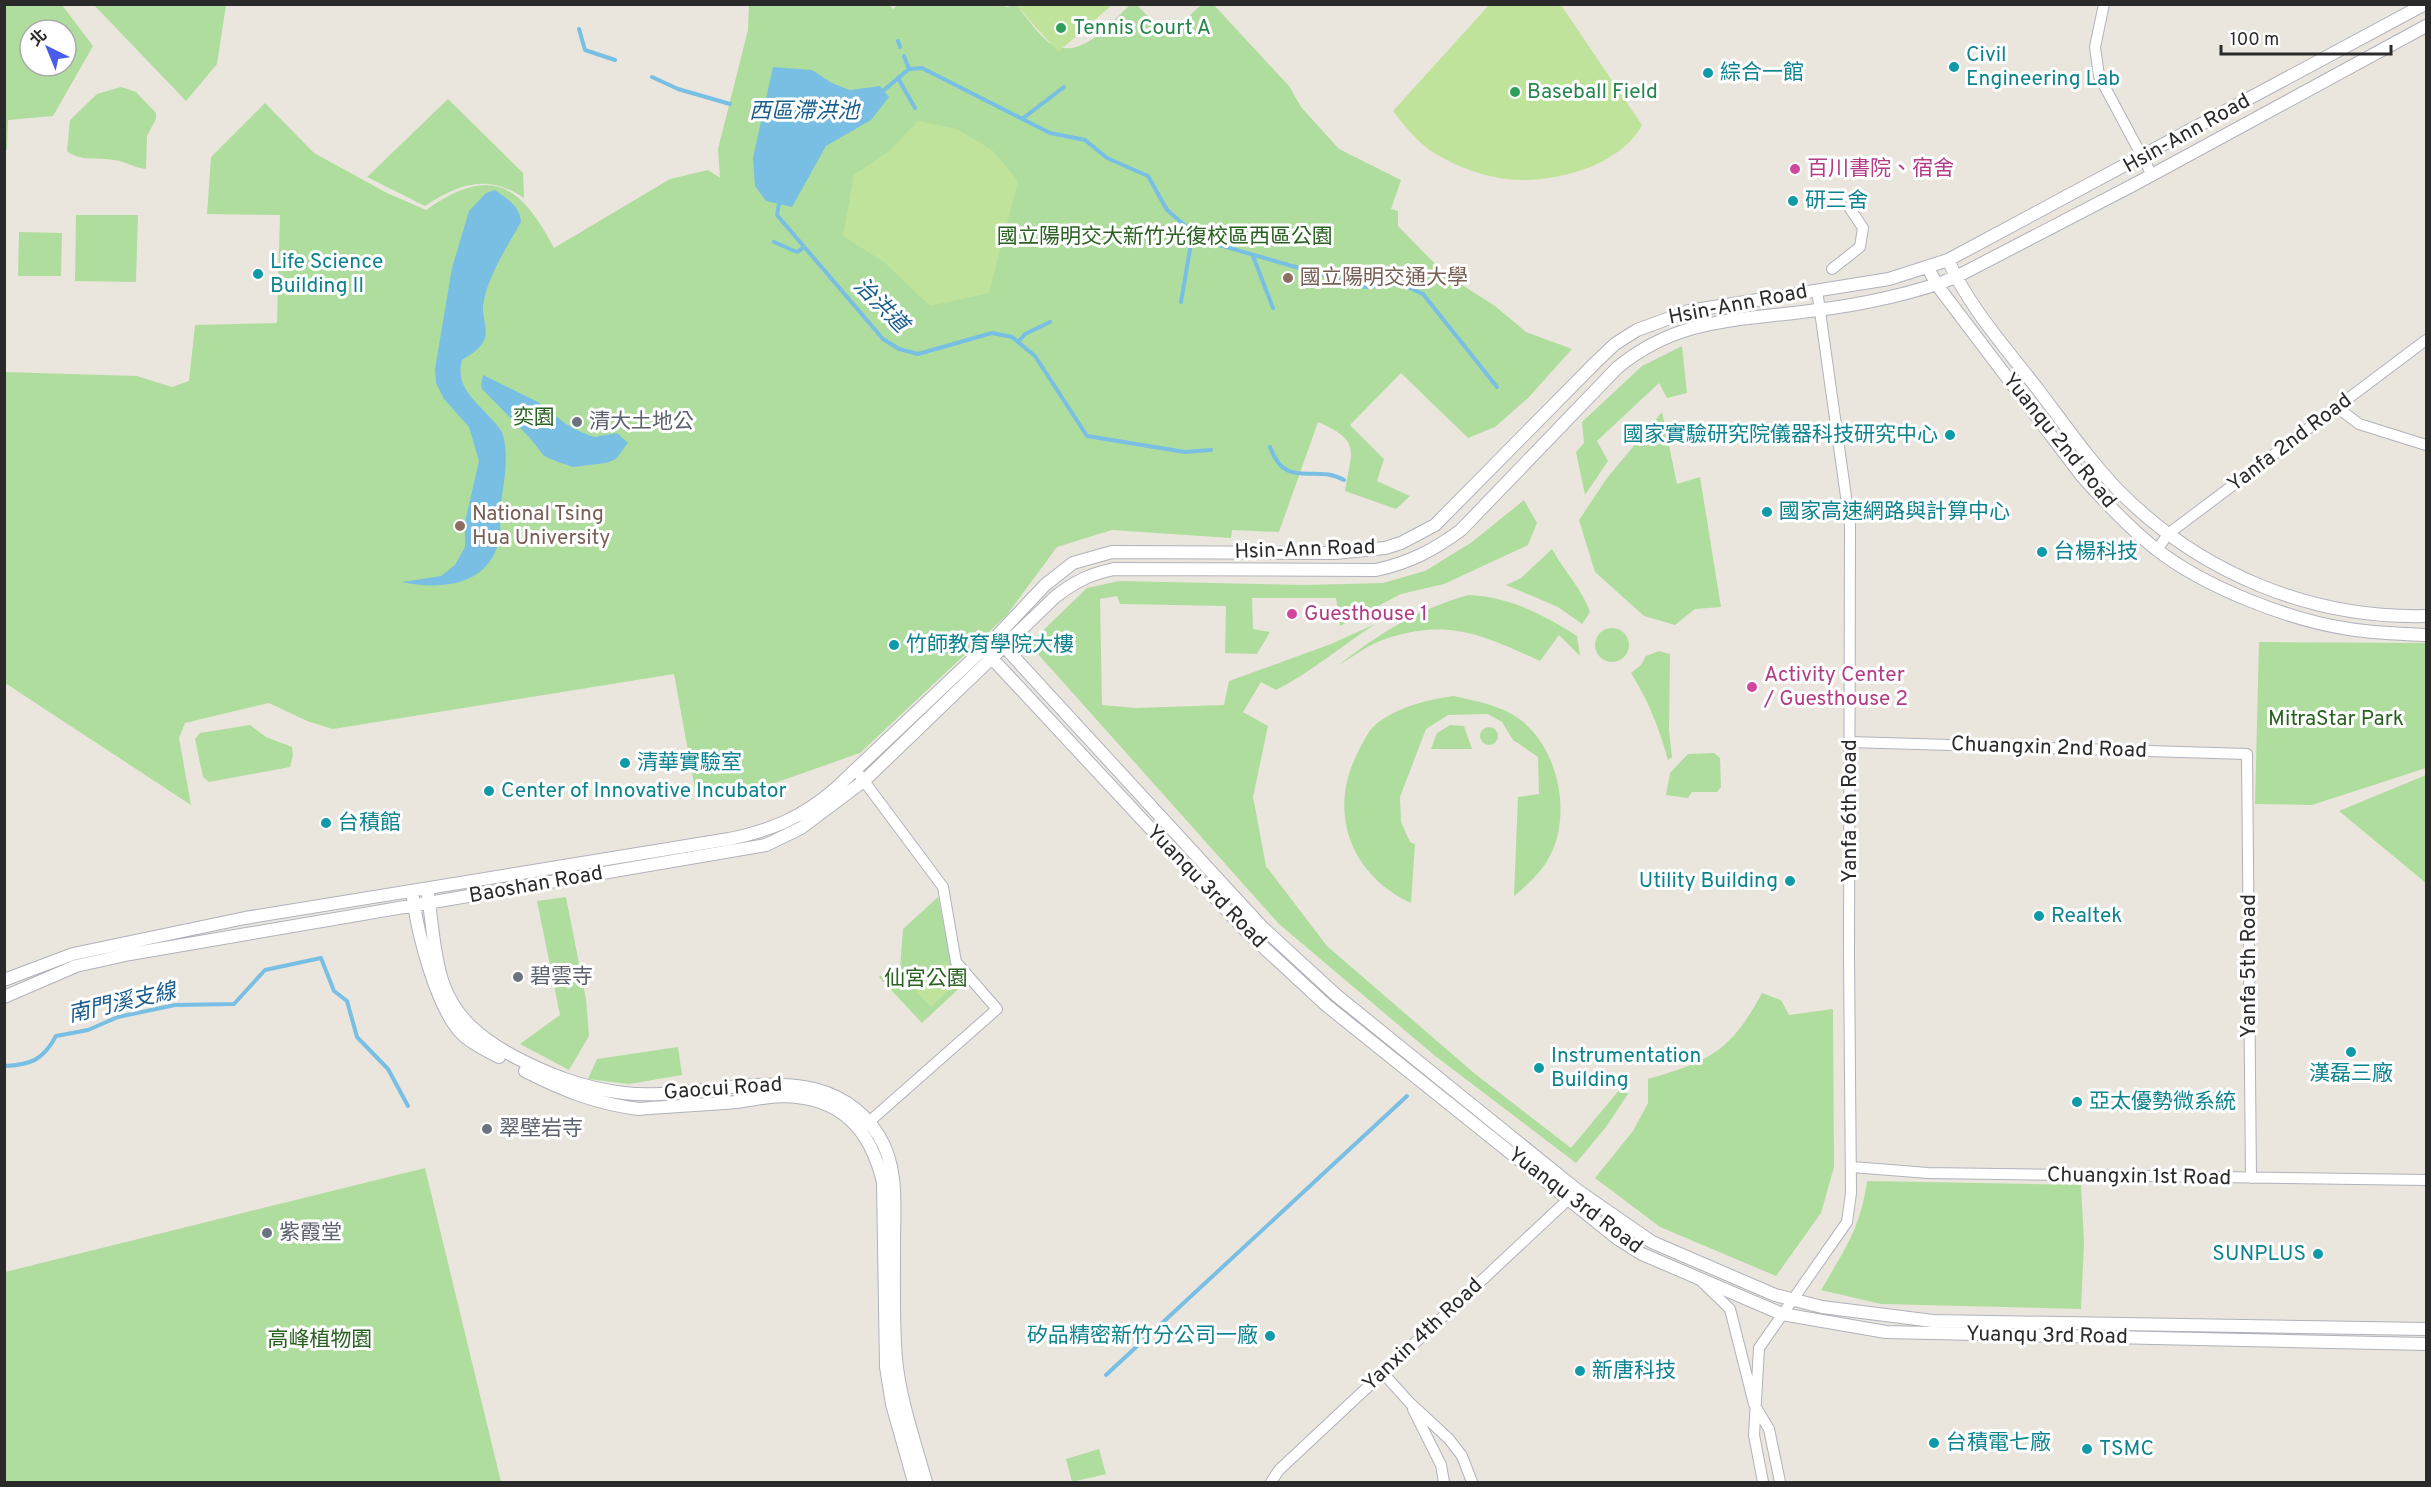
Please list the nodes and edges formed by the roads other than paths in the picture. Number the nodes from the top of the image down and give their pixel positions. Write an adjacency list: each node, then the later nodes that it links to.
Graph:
1 (2104, 4): 4 (street)
2 (2425, 4): 4 (street, Hsin-Ann Road)
3 (2427, 26): 5 (street, Hsin-Ann Road)
4 (2142, 158): 5 (street); 7 (street, Hsin-Ann Road)
5 (2152, 175): 10 (street, Hsin-Ann Road)
6 (1849, 207): 9 (street)
7 (1948, 260): 8 (street, Hsin-Ann Road); 10 (street, Yuanqu 2nd Road)
8 (1928, 268): 11 (street, Yuanqu 2nd Road); 12 (street, Hsin-Ann Road)
9 (1832, 269)
10 (1956, 277): 11 (street, Hsin-Ann Road); 17 (street, Yuanqu 2nd Road)
11 (1936, 285): 13 (street, Hsin-Ann Road); 18 (street, Yuanqu 2nd Road)
12 (1817, 290): 13 (street, Yanfa 6th Road); 21 (street, Hsin-Ann Road)
13 (1820, 310): 22 (street, Hsin-Ann Road); 25 (street, Yanfa 6th Road)
14 (2427, 340): 15 (street, Yanfa 2nd Road)
15 (2338, 408): 16 (street); 17 (street, Yanfa 2nd Road)
16 (2427, 445)
17 (2168, 534): 18 (street, Yanfa 2nd Road); 19 (street, Yuanqu 2nd Road)
18 (2157, 550): 20 (street, Yuanqu 2nd Road)
19 (2427, 616)
20 (2427, 635)
21 (995, 638): 22 (street, Yuanqu 3rd Road); 23 (street, Baoshan Road)
22 (1005, 647): 24 (street, Baoshan Road); 41 (street, Yuanqu 3rd Road)
23 (983, 649): 24 (street, Yuanqu 3rd Road); 27 (street, Baoshan Road)
24 (992, 659): 28 (street, Baoshan Road); 41 (street, Yuanqu 3rd Road)
25 (1850, 742): 26 (street, Chuangxin 2nd Road); 38 (street, Yanfa 6th Road)
26 (2247, 754): 39 (street, Yanfa 5th Road)
27 (855, 769): 28 (street); 29 (street, Baoshan Road)
28 (865, 780): 31 (street, Baoshan Road); 37 (street)
29 (427, 887): 30 (street, Baoshan Road); 31 (street, Gaocui Road)
30 (412, 889): 32 (street, Gaocui Road); 33 (street, Baoshan Road)
31 (429, 903): 32 (street, Baoshan Road); 36 (street, Gaocui Road)
32 (414, 906): 33 (street, Baoshan Road); 36 (street, Gaocui Road)
33 (75, 960): 34 (street, Baoshan Road); 35 (street, Baoshan Road)
34 (4, 980)
35 (4, 997)
36 (452, 1013): 37 (street, Gaocui Road)
37 (866, 1126): 50 (street, Gaocui Road); 51 (street, Gaocui Road)
38 (1852, 1167): 39 (street, Chuangxin 1st Road); 43 (street, Yanfa 6th Road)
39 (2251, 1178): 40 (street, Chuangxin 1st Road)
40 (2427, 1180)
41 (1573, 1195): 42 (street, Yuanqu 3rd Road); 43 (street, Yuanqu 3rd Road); 47 (street, Yanxin 4th Road)
42 (1700, 1280): 44 (street, Yuanqu 3rd Road); 49 (street)
43 (1791, 1301): 44 (street, Yanfa 6th Road); 45 (street, Yuanqu 3rd Road)
44 (1782, 1314): 46 (street, Yuanqu 3rd Road); 49 (street, Yanfa 6th Road)
45 (2427, 1329)
46 (2427, 1344)
47 (1382, 1372): 48 (street); 52 (street, Yanxin 4th Road)
48 (1410, 1403): 53 (street); 54 (street)
49 (1754, 1404): 55 (street); 56 (street)
50 (914, 1482)
51 (926, 1482)
52 (1271, 1482)
53 (1444, 1482)
54 (1472, 1482)
55 (1763, 1482)
56 (1780, 1482)

